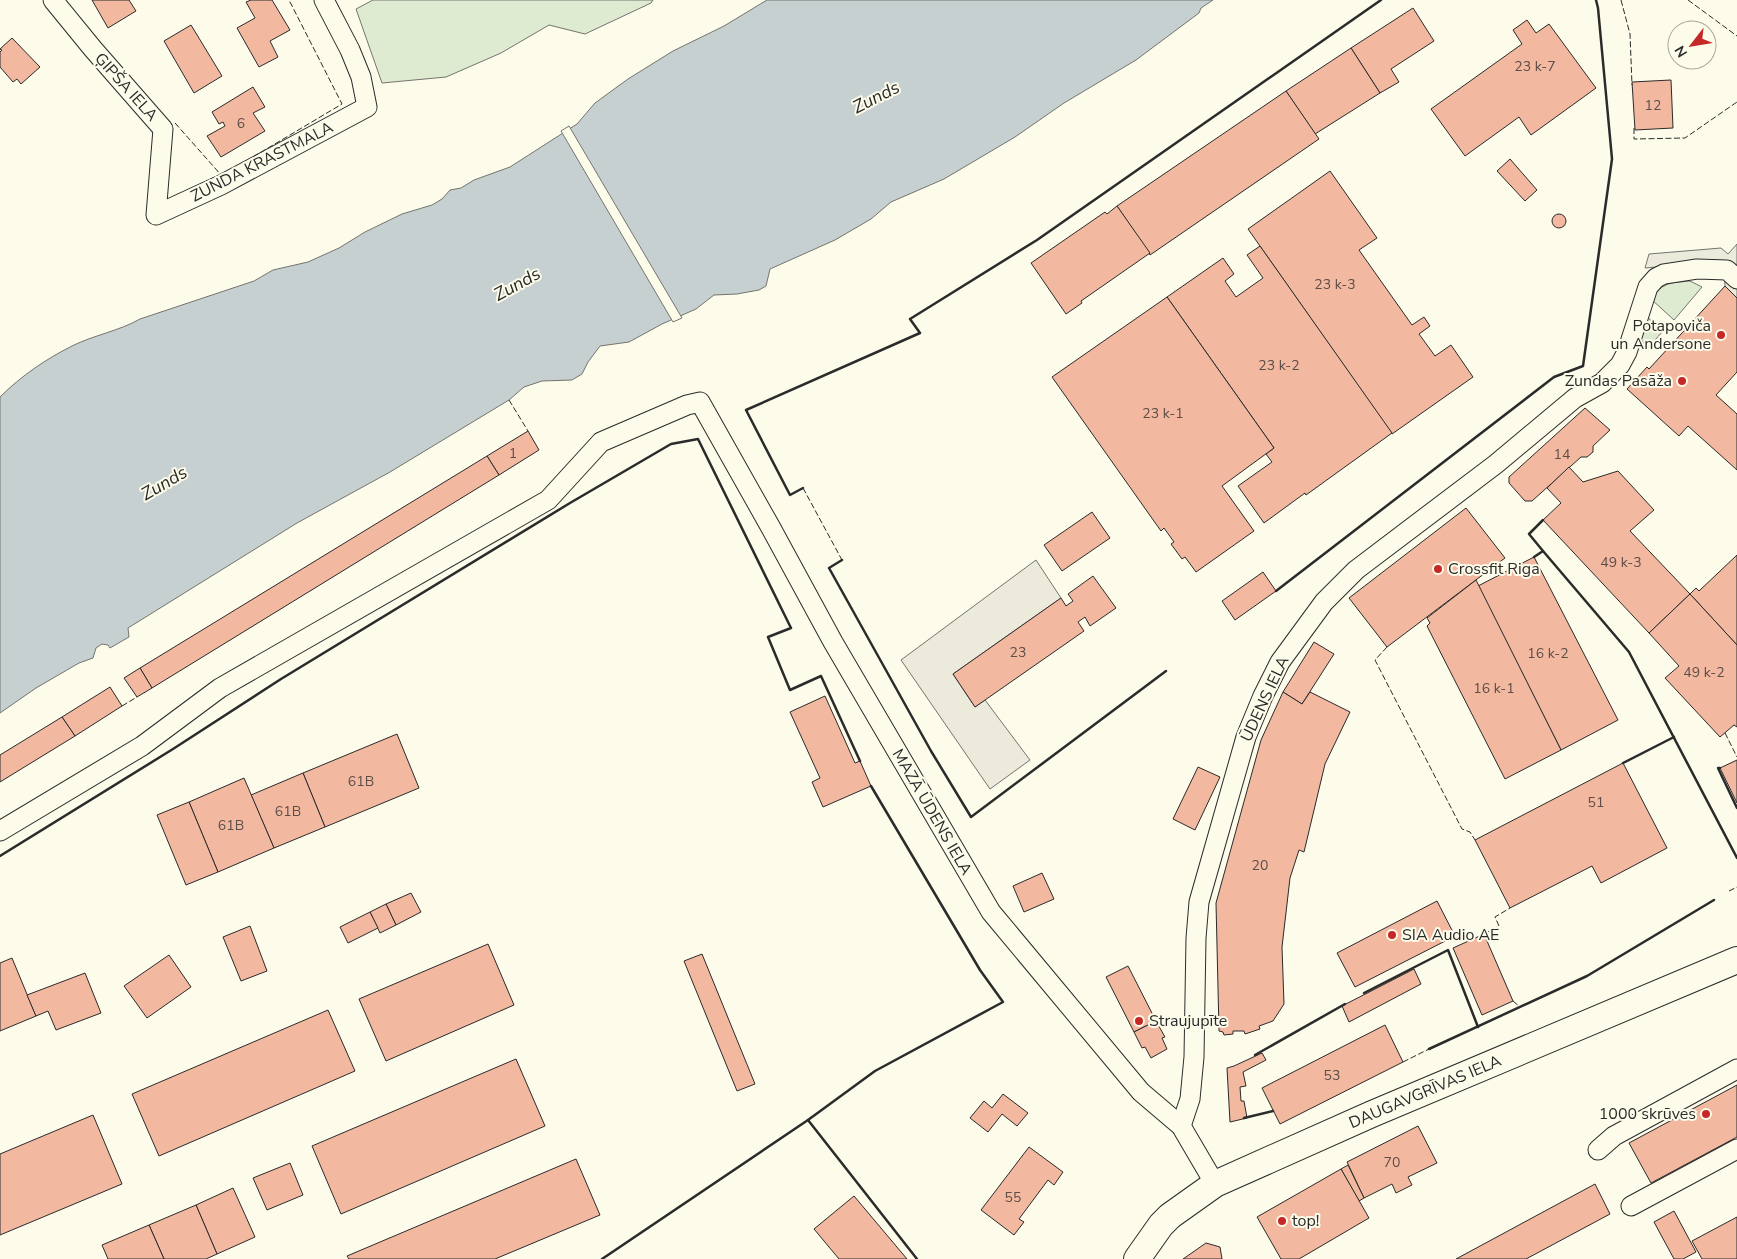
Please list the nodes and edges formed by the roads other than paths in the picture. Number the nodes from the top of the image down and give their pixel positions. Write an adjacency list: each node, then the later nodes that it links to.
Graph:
1 (53, 0): 3 (street, ĢIPŠA IELA)
2 (324, 0): 3 (street, ZUNDA KRASTMALA)
3 (156, 215)
4 (1737, 278): 8 (street, ŪDENS IELA)
5 (0, 831): 8 (street, MAZĀ ŪDENS IELA)
6 (1737, 960): 11 (main road, DAUGAVGRĪVAS IELA)
7 (1737, 1069): 10 (street)
8 (1181, 1126): 11 (street, MAZĀ ŪDENS IELA)
9 (1737, 1149): 12 (street)
10 (1598, 1150)
11 (1215, 1184): 13 (main road, DAUGAVGRĪVAS IELA)
12 (1630, 1206)
13 (1137, 1259)

